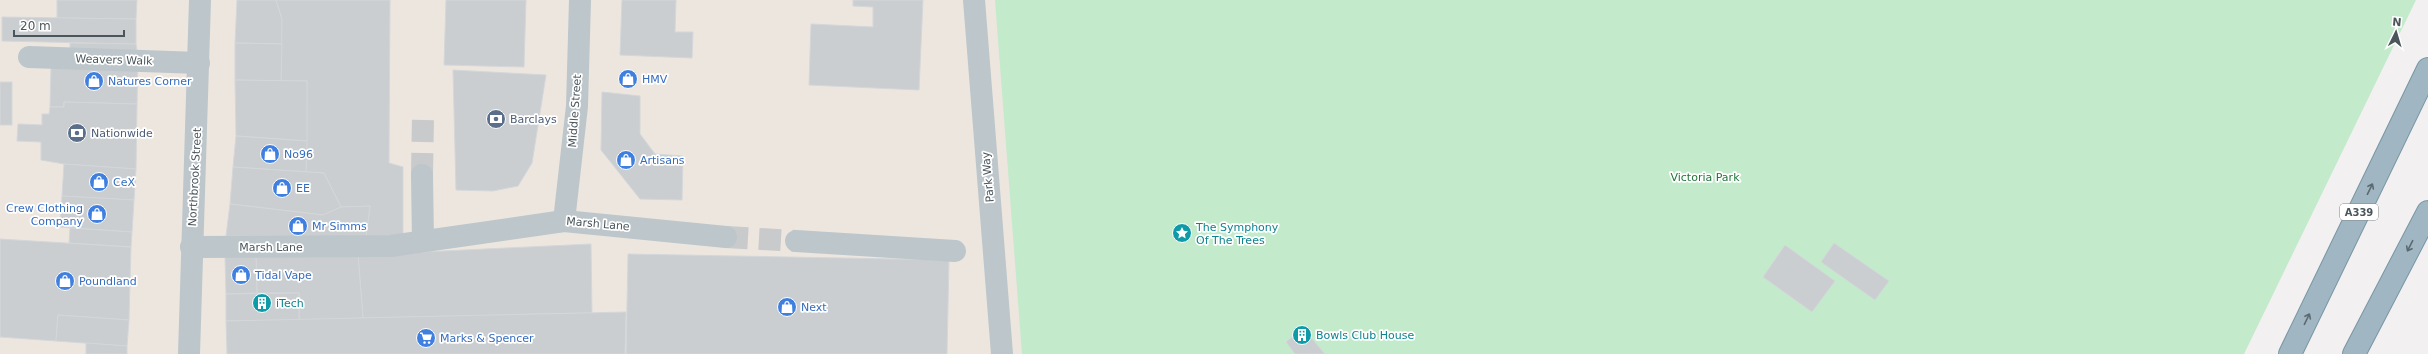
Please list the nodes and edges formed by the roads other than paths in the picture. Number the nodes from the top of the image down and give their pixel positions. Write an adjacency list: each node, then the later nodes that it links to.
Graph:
1 (200, 0): 5 (street, Northbrook Street)
2 (580, 0): 9 (street, Middle Street)
3 (974, 0): 16 (street, Park Way)
4 (29, 57): 5 (street, Weavers Walk)
5 (199, 63): 13 (street, Northbrook Street)
6 (2428, 69): 17 (highway, A339, one-way to 6)
7 (422, 175): 11 (street)
8 (2428, 212): 18 (highway, one-way to 18)
9 (564, 221): 10 (street, Marsh Lane); 11 (street, Marsh Lane)
10 (726, 237)
11 (423, 241): 13 (street, Marsh Lane)
12 (796, 241): 14 (street)
13 (191, 247): 15 (street, Northbrook Street)
14 (955, 251)
15 (189, 354)
16 (1002, 354)
17 (2290, 354)
18 (2354, 354)

